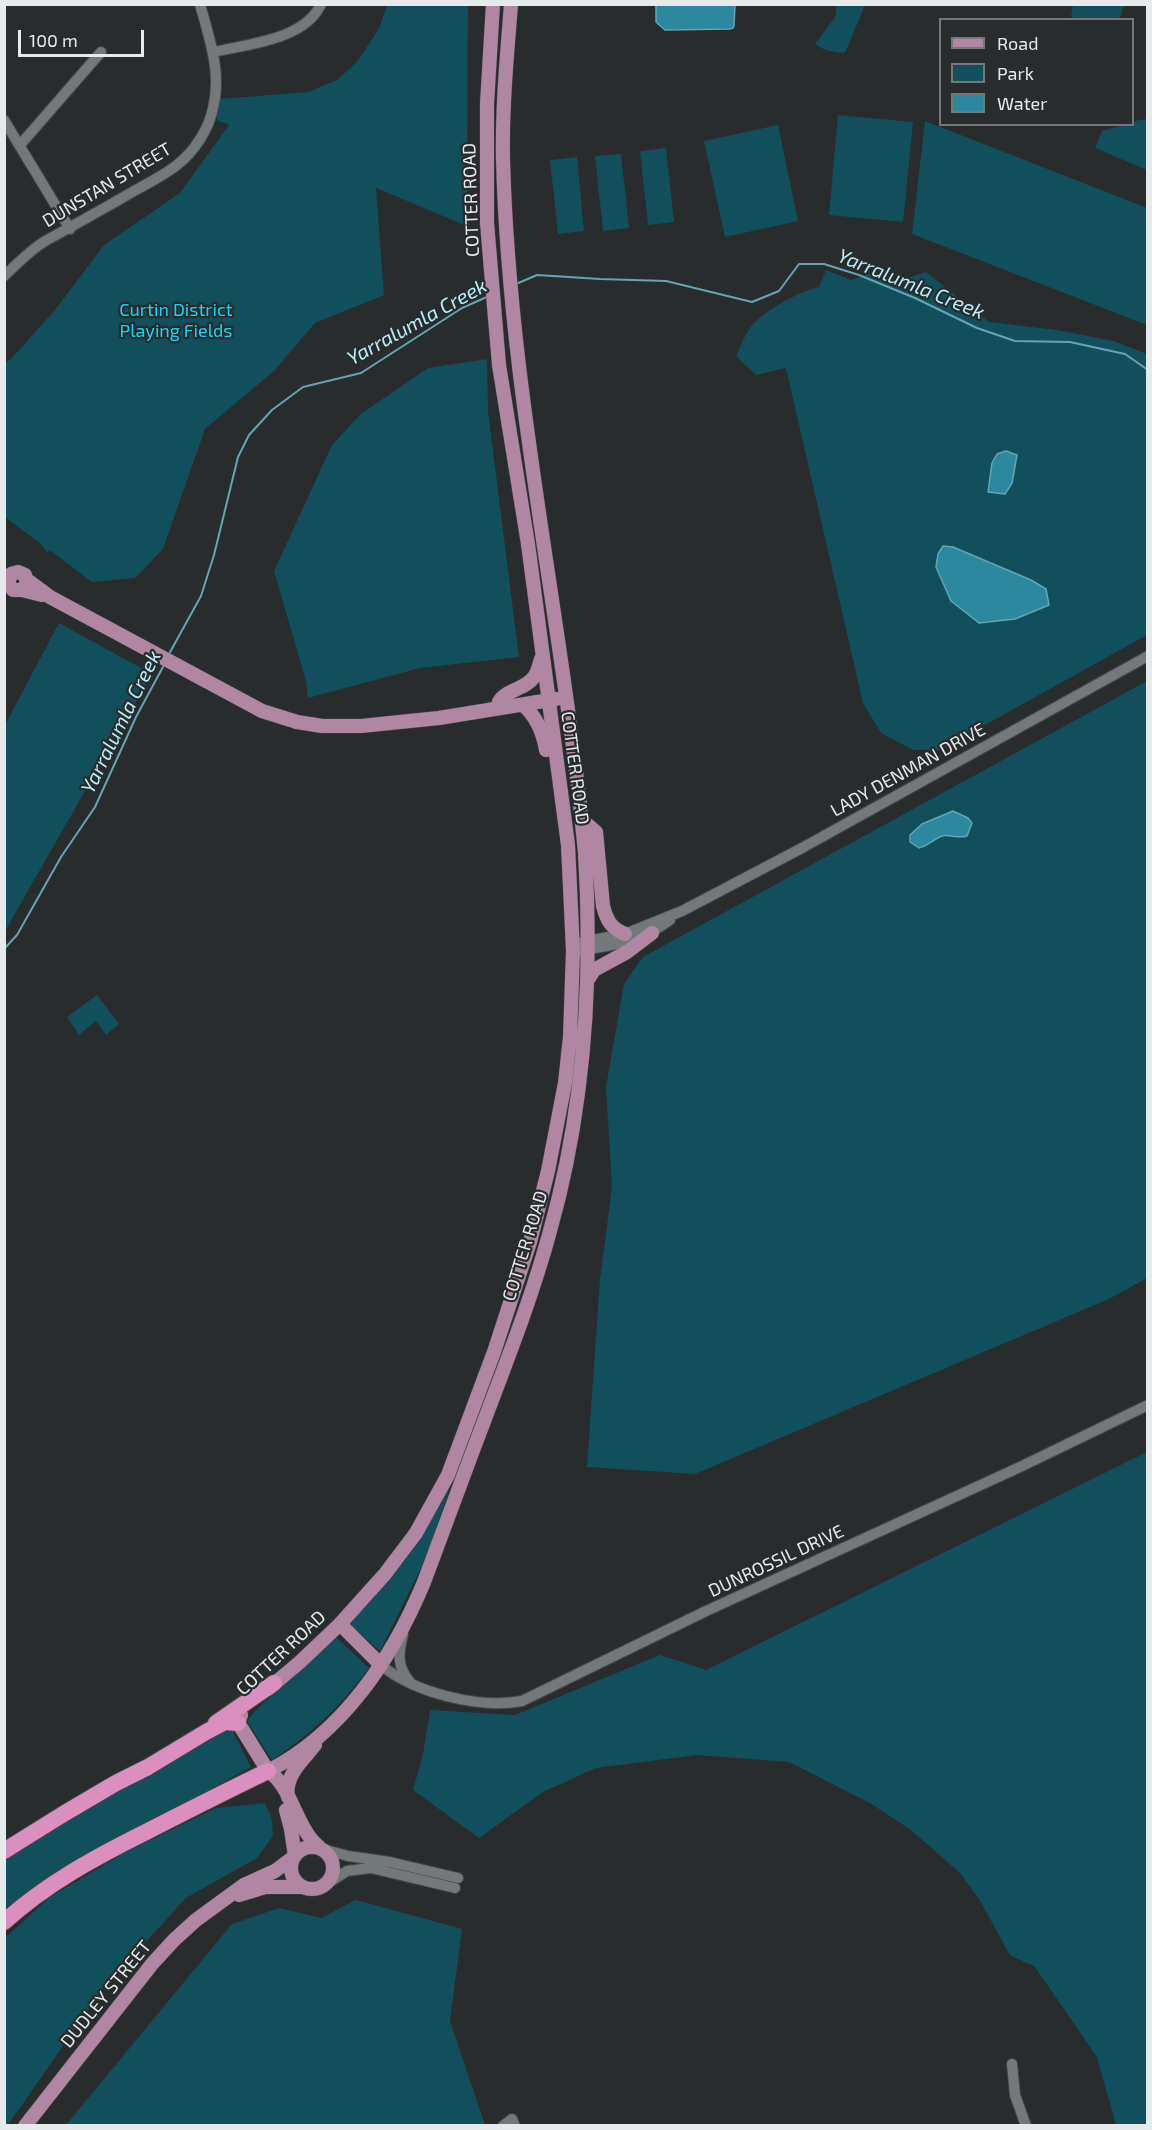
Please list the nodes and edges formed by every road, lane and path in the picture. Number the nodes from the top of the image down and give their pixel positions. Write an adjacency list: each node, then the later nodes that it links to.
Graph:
1 (200, 4): 6 (street, DUNSTAN STREET)
2 (321, 4): 6 (street)
3 (493, 4): 12 (main road, COTTER ROAD)
4 (510, 4): 14 (main road, COTTER ROAD)
5 (101, 52): 8 (street)
6 (214, 52): 9 (street, DUNSTAN STREET)
7 (4, 120): 8 (street)
8 (20, 145): 9 (street)
9 (70, 229): 10 (street, DUNSTAN STREET)
10 (4, 276)
11 (12, 583): 18 (main road)
12 (543, 655): 15 (main road, COTTER ROAD); 16 (main road)
13 (1148, 656): 21 (street, LADY DENMAN DRIVE)
14 (564, 693): 15 (main road); 19 (main road, COTTER ROAD)
15 (547, 696): 16 (main road); 17 (main road); 20 (main road, COTTER ROAD)
16 (499, 702): 18 (main road)
17 (523, 705): 18 (main road); 20 (main road)
18 (486, 709)
19 (582, 820): 23 (main road); 24 (main road, COTTER ROAD)
20 (565, 826): 25 (main road, COTTER ROAD)
21 (682, 911): 22 (street, LADY DENMAN DRIVE); 23 (street, LADY DENMAN DRIVE)
22 (652, 933): 24 (street, LADY DENMAN DRIVE); 26 (main road)
23 (625, 934): 24 (street, LADY DENMAN DRIVE)
24 (589, 945): 25 (street, LADY DENMAN DRIVE); 26 (main road, COTTER ROAD)
25 (573, 947): 29 (main road, COTTER ROAD)
26 (588, 978): 28 (main road, COTTER ROAD)
27 (1148, 1405): 32 (street, DUNROSSIL DRIVE)
28 (410, 1615): 30 (main road, COTTER ROAD); 32 (street)
29 (340, 1624): 30 (main road); 31 (main road, COTTER ROAD)
30 (381, 1665): 32 (street, DUNROSSIL DRIVE); 33 (main road, COTTER ROAD)
31 (274, 1683): 34 (main road, COTTER ROAD); 35 (highway)
32 (412, 1683)
33 (334, 1722): 36 (main road, COTTER ROAD); 37 (main road)
34 (238, 1723): 35 (highway); 36 (main road, COTTER ROAD)
35 (206, 1732): 39 (highway)
36 (268, 1771): 37 (main road); 40 (main road); 44 (highway)
37 (288, 1797): 38 (main road)
38 (320, 1848): 40 (main road); 41 (main road); 41 (street)
39 (4, 1851)
40 (295, 1856): 42 (main road); 43 (main road, DUDLEY STREET)
41 (325, 1885): 42 (main road)
42 (303, 1887): 43 (main road, DUDLEY STREET)
43 (228, 1898): 46 (main road, DUDLEY STREET)
44 (4, 1922)
45 (1012, 2064): 47 (street)
46 (25, 2126)
47 (1026, 2126)

